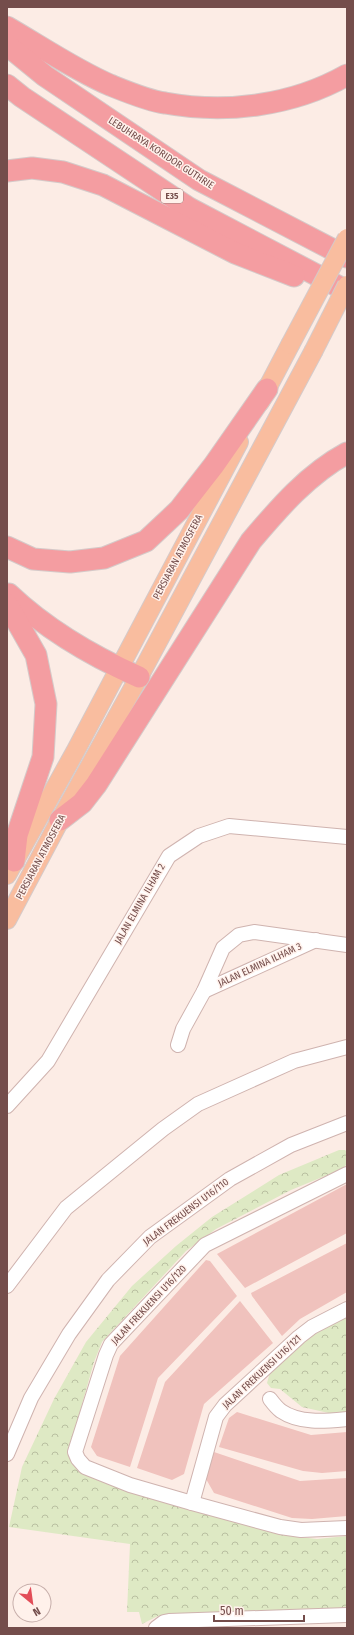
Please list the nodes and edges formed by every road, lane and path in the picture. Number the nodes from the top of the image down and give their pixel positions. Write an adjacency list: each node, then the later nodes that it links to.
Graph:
1 (7, 27): 3 (highway)
2 (7, 45): 7 (highway, LEBUHRAYA KORIDOR GUTHRIE)
3 (347, 76)
4 (7, 85): 9 (highway, E35)
5 (7, 171): 10 (highway)
6 (347, 238): 11 (main road, PERSIARAN ATMOSFERA, bridge)
7 (347, 257)
8 (347, 285): 17 (main road, PERSIARAN ATMOSFERA, bridge)
9 (347, 291)
10 (347, 296)
11 (267, 389): 13 (highway); 16 (main road, PERSIARAN ATMOSFERA)
12 (347, 453): 18 (highway)
13 (7, 547)
14 (7, 593): 16 (highway)
15 (7, 604): 20 (highway)
16 (119, 668): 17 (highway); 20 (main road, PERSIARAN ATMOSFERA)
17 (139, 677): 18 (main road, PERSIARAN ATMOSFERA)
18 (60, 820): 21 (main road, PERSIARAN ATMOSFERA)
19 (347, 837): 27 (street, JALAN ELMINA ILHAM 2)
20 (10, 868)
21 (7, 920)
22 (316, 940): 23 (street, JALAN ELMINA ILHAM 3); 24 (street, JALAN ELMINA ILHAM 3); 24 (street, JALAN ELMINA ILHAM 3)
23 (347, 945)
24 (204, 991): 25 (street, JALAN ELMINA ILHAM 3)
25 (178, 1045)
26 (347, 1047): 30 (street)
27 (7, 1106)
28 (347, 1123): 34 (street, JALAN FREKUENSI U16/110)
29 (347, 1174): 35 (street, JALAN FREKUENSI U16/120)
30 (7, 1286)
31 (347, 1309): 35 (street, JALAN FREKUENSI U16/121)
32 (270, 1399): 33 (street)
33 (347, 1419)
34 (7, 1454)
35 (192, 1503): 36 (street, JALAN FREKUENSI U16/120)
36 (347, 1528)
37 (344, 1620): 38 (street)
38 (156, 1628)

